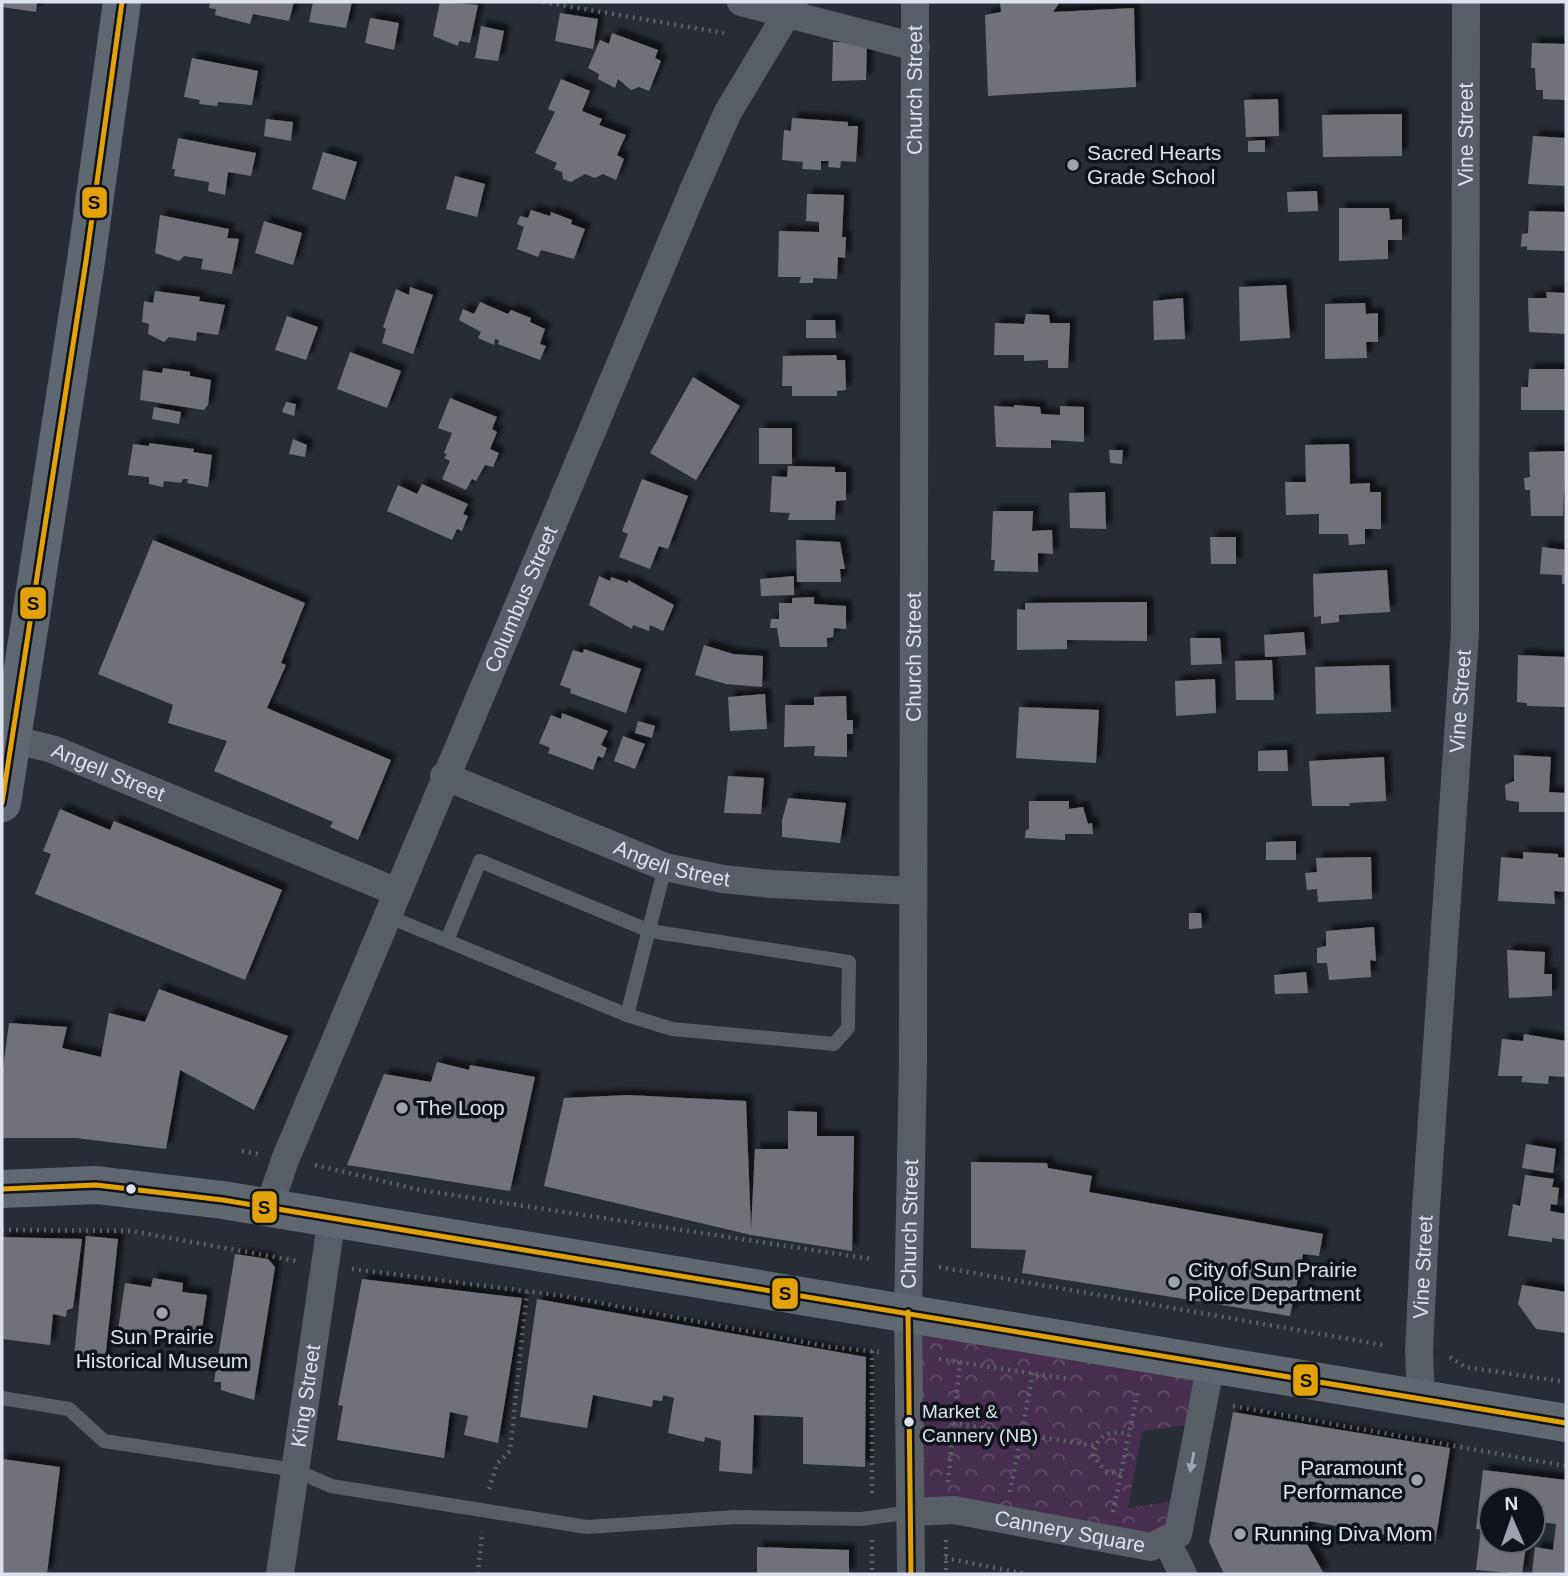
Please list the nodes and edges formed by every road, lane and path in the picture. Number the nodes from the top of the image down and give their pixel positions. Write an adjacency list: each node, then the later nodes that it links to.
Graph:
1 (122, 2): 9 (main road)
2 (543, 2): 7 (path)
3 (741, 2): 6 (street)
4 (915, 2): 8 (street, Church Street)
5 (1466, 2): 40 (street, Vine Street)
6 (790, 8): 8 (street); 10 (street, Columbus Street)
7 (724, 33)
8 (916, 47): 13 (street, Church Street)
9 (11, 739): 11 (main road); 14 (street, Angell Street)
10 (444, 776): 12 (street, Angell Street); 14 (street, Columbus Street)
11 (2, 803)
12 (665, 867): 13 (street, Angell Street); 15 (lane)
13 (913, 891): 29 (street, Church Street)
14 (392, 904): 16 (lane); 19 (street, Columbus Street)
15 (650, 931): 16 (lane); 17 (lane); 17 (lane)
16 (447, 940): 17 (lane)
17 (627, 1015)
18 (242, 1151): 19 (path)
19 (285, 1160): 21 (street, Columbus Street); 24 (path)
20 (2, 1189): 21 (main road)
21 (269, 1207): 22 (main road)
22 (332, 1217): 29 (main road); 47 (street, King Street)
23 (2, 1230): 25 (path)
24 (873, 1259)
25 (298, 1261)
26 (939, 1267): 30 (path)
27 (346, 1268): 28 (path)
28 (527, 1291): 31 (path); 50 (path)
29 (908, 1312): 36 (main road); 52 (street, Church Street)
30 (1383, 1345)
31 (872, 1351): 32 (path); 53 (path)
32 (880, 1352)
33 (1439, 1354): 37 (path)
34 (960, 1361): 41 (path)
35 (1033, 1373): 43 (path)
36 (1207, 1381): 40 (main road); 46 (path); 54 (street, one-way to 54)
37 (1566, 1381)
38 (1138, 1390): 44 (path)
39 (2, 1398): 47 (lane)
40 (1421, 1398): 42 (main road)
41 (953, 1423): 43 (path); 51 (path)
42 (1566, 1423)
43 (1021, 1434): 45 (path); 49 (path)
44 (1129, 1434): 45 (path); 48 (path)
45 (1095, 1446): 48 (path)
46 (1566, 1466)
47 (295, 1470): 50 (lane); 58 (street, King Street)
48 (1121, 1474): 55 (path)
49 (1010, 1492)
50 (486, 1511): 53 (lane); 59 (path)
51 (946, 1511): 52 (street, Cannery Square); 55 (street, Cannery Square); 56 (path)
52 (911, 1512): 53 (lane); 57 (street, Church Street)
53 (872, 1517): 60 (path)
54 (1173, 1533): 55 (street, Cannery Square); 63 (street)
55 (1107, 1539)
56 (946, 1558): 57 (path); 61 (path); 62 (path)
57 (911, 1563)
58 (280, 1574)
59 (478, 1574)
60 (872, 1574)
61 (946, 1574)
62 (1026, 1574)
63 (1183, 1574)

